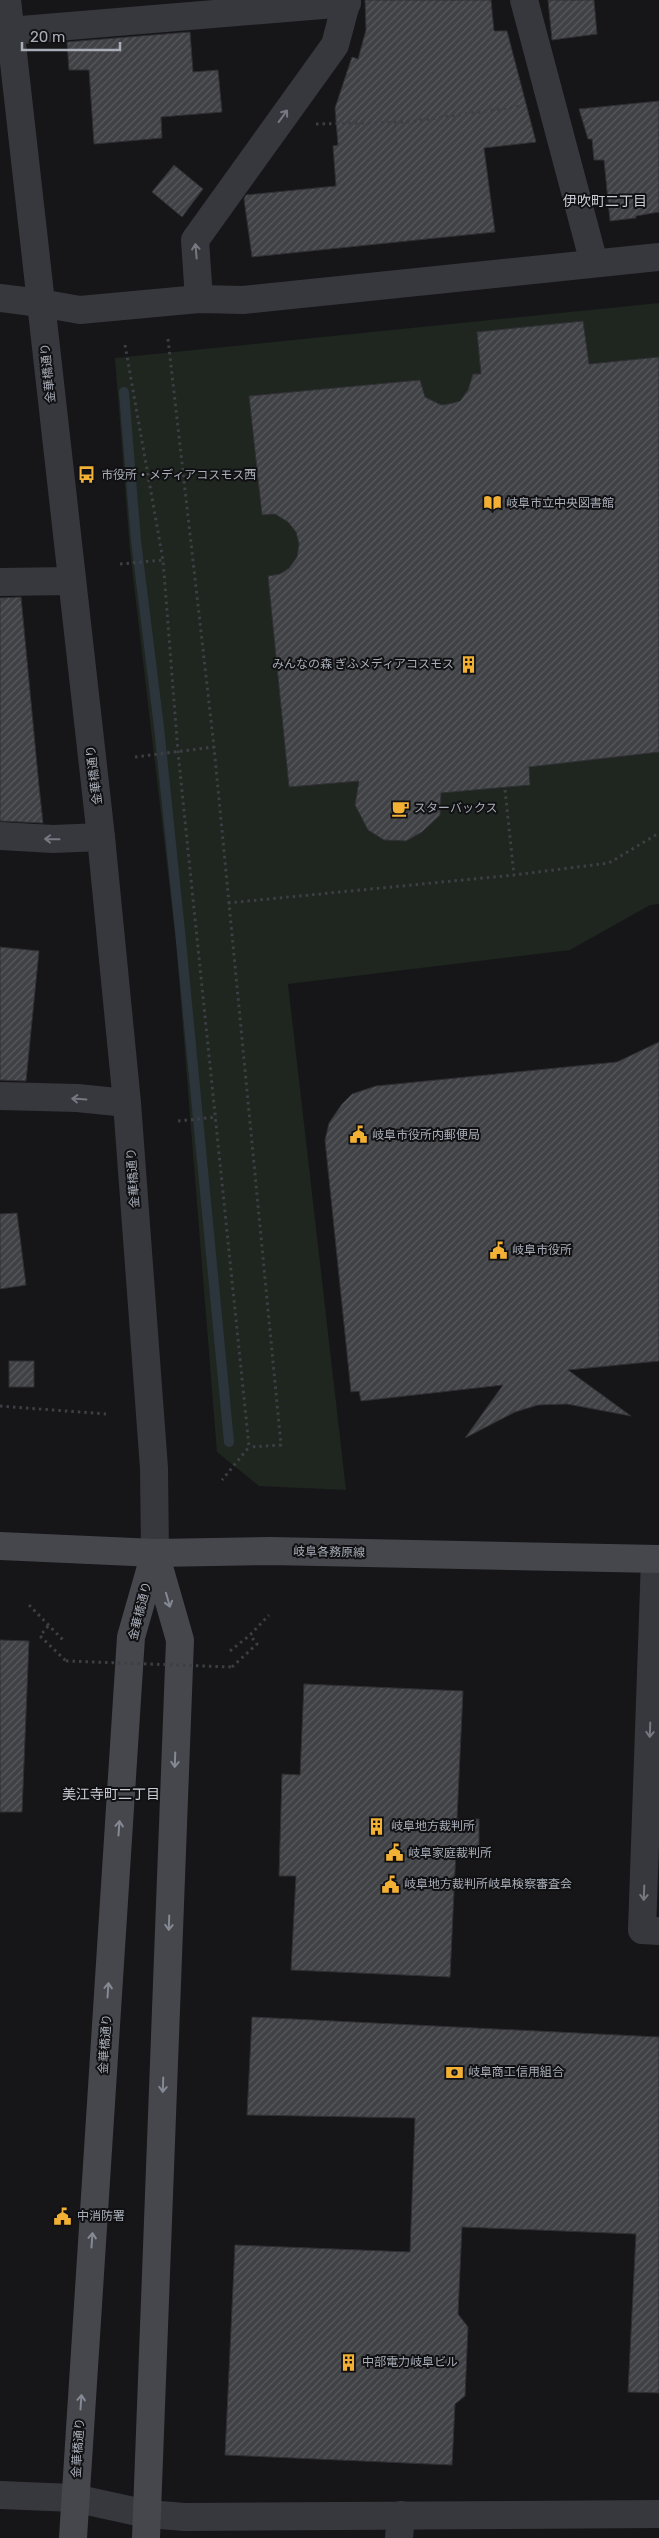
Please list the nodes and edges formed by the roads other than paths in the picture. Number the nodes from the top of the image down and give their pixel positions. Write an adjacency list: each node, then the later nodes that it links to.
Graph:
1 (7, 0): 4 (street, 金華橋通り)
2 (524, 0): 6 (street)
3 (347, 1): 4 (street); 8 (street, one-way to 3)
4 (9, 32): 9 (street, 金華橋通り)
5 (659, 257): 6 (street)
6 (594, 263): 8 (street)
7 (0, 298): 9 (street)
8 (199, 299): 9 (street)
9 (40, 303): 10 (street, 金華橋通り)
10 (71, 581): 11 (street); 13 (street, 金華橋通り)
11 (0, 582)
12 (0, 836): 13 (street, one-way to 12)
13 (101, 837): 15 (street, 金華橋通り)
14 (0, 1096): 15 (street, one-way to 14)
15 (127, 1103): 17 (street, 金華橋通り)
16 (0, 1546): 17 (main road, 岐阜各務原線)
17 (155, 1553): 18 (main road, 岐阜各務原線); 21 (main road, 金華橋通り, one-way to 17); 23 (main road, 金華橋通り, one-way to 23)
18 (657, 1559): 19 (street, one-way to 19)
19 (659, 1931)
20 (0, 2495): 21 (street)
21 (74, 2498): 23 (street); 25 (main road, 金華橋通り)
22 (659, 2514): 24 (street)
23 (146, 2526): 24 (street)
24 (400, 2527)
25 (72, 2538)

